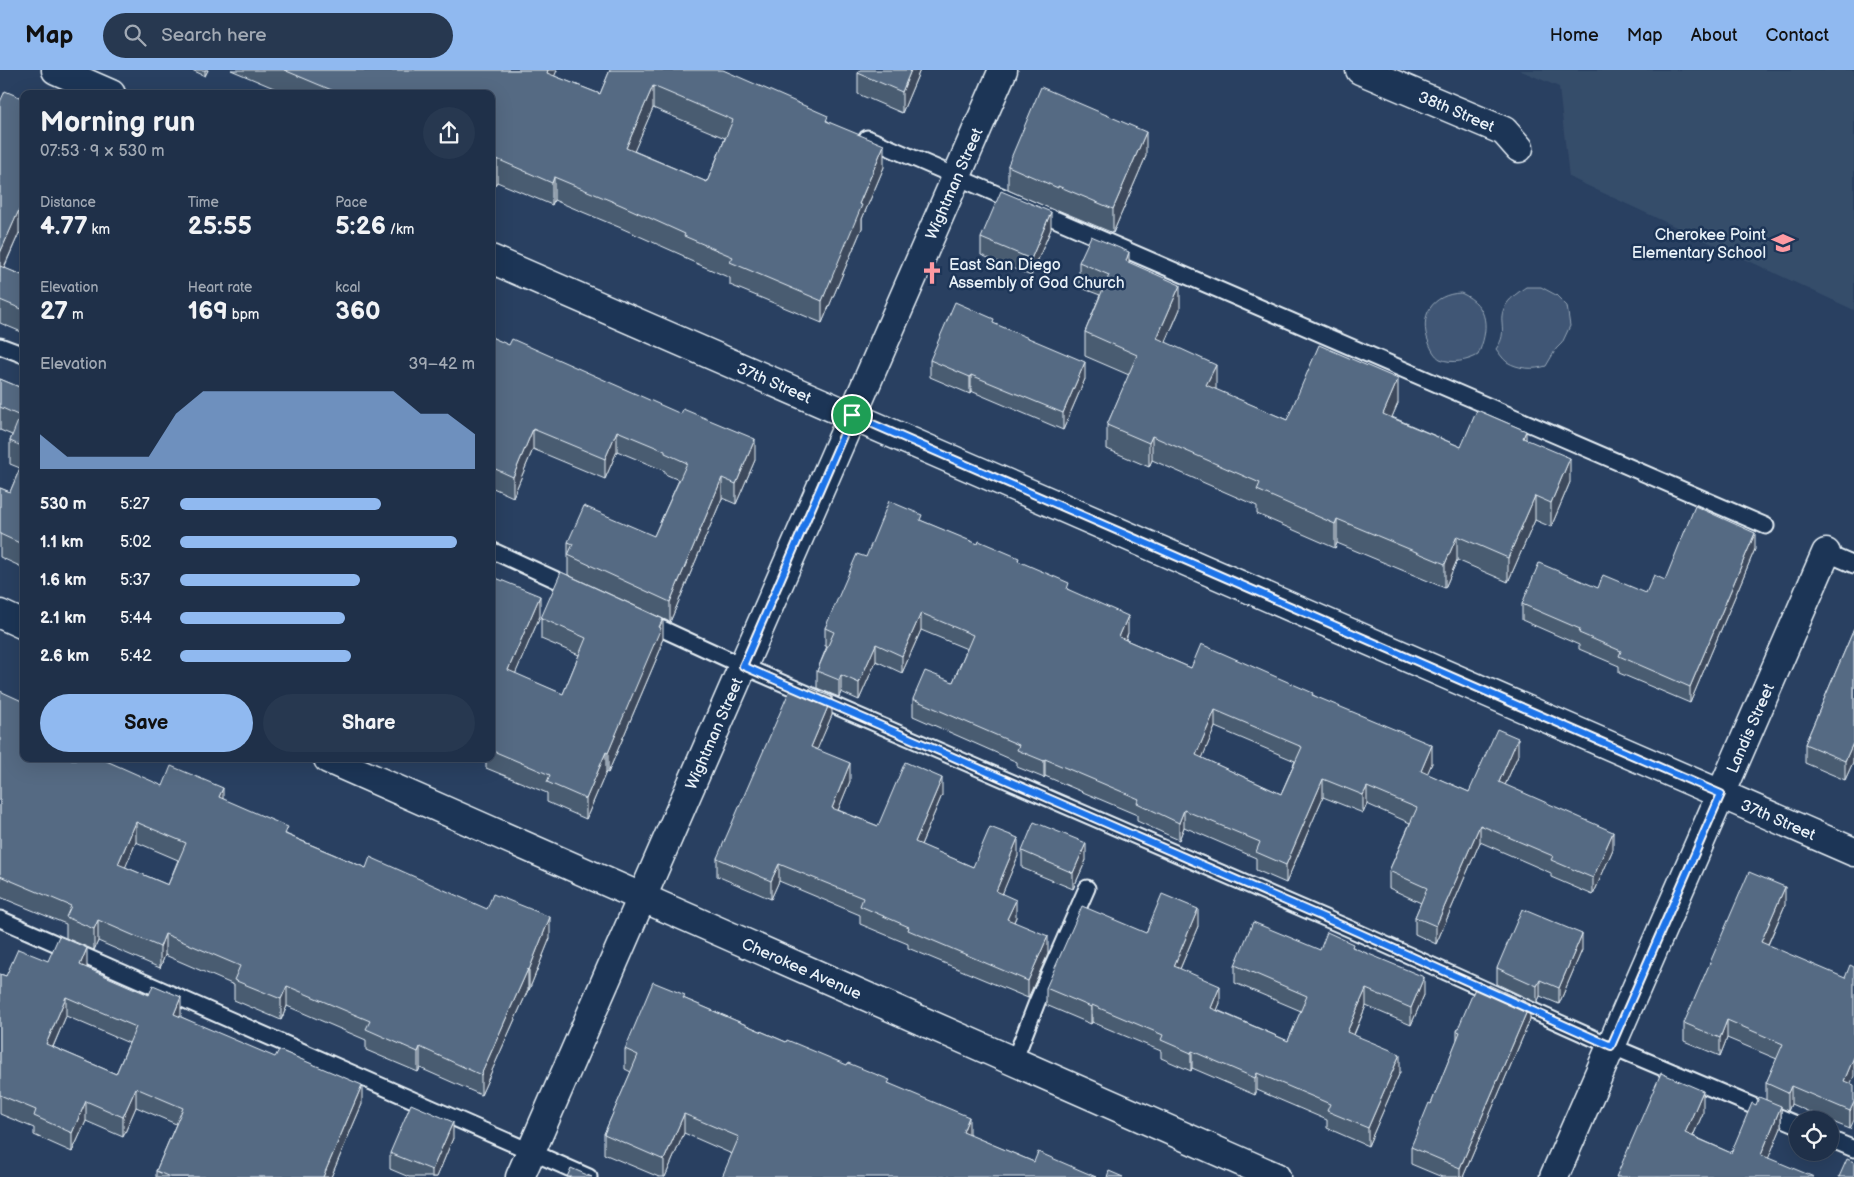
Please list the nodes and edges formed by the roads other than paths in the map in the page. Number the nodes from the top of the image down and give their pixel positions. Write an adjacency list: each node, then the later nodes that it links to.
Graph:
1 (56, 70): 4 (street)
2 (1003, 70): 7 (street, Wightman Street)
3 (1360, 70): 6 (street, 38th Street)
4 (101, 90)
5 (857, 134): 7 (lane)
6 (1519, 148)
7 (956, 178): 11 (street, Wightman Street); 12 (lane)
8 (495, 261): 11 (street, 37th Street)
9 (0, 346): 10 (lane)
10 (20, 354)
11 (852, 415): 20 (street, Wightman Street); 22 (street, 37th Street)
12 (1766, 526)
13 (495, 552): 16 (lane)
14 (1826, 553): 15 (lane); 22 (street, Landis Street)
15 (1854, 565)
16 (590, 596)
17 (0, 614): 19 (street)
18 (635, 616): 20 (lane)
19 (20, 623)
20 (743, 666): 25 (street, Wightman Street); 27 (lane)
21 (335, 762): 25 (street, Cherokee Avenue)
22 (1721, 794): 23 (street, 37th Street); 27 (street, Landis Street)
23 (1854, 852)
24 (1087, 888): 28 (lane)
25 (642, 897): 28 (street, Cherokee Avenue); 32 (street, Wightman Street)
26 (0, 919): 32 (lane)
27 (1611, 1046): 29 (lane); 36 (street, Landis Street)
28 (1014, 1062): 35 (street, Cherokee Avenue)
29 (1789, 1121)
30 (1839, 1143): 31 (lane)
31 (1854, 1149)
32 (532, 1152): 33 (street, Wightman Street); 34 (lane)
33 (520, 1177)
34 (589, 1177)
35 (1276, 1177)
36 (1554, 1177)

